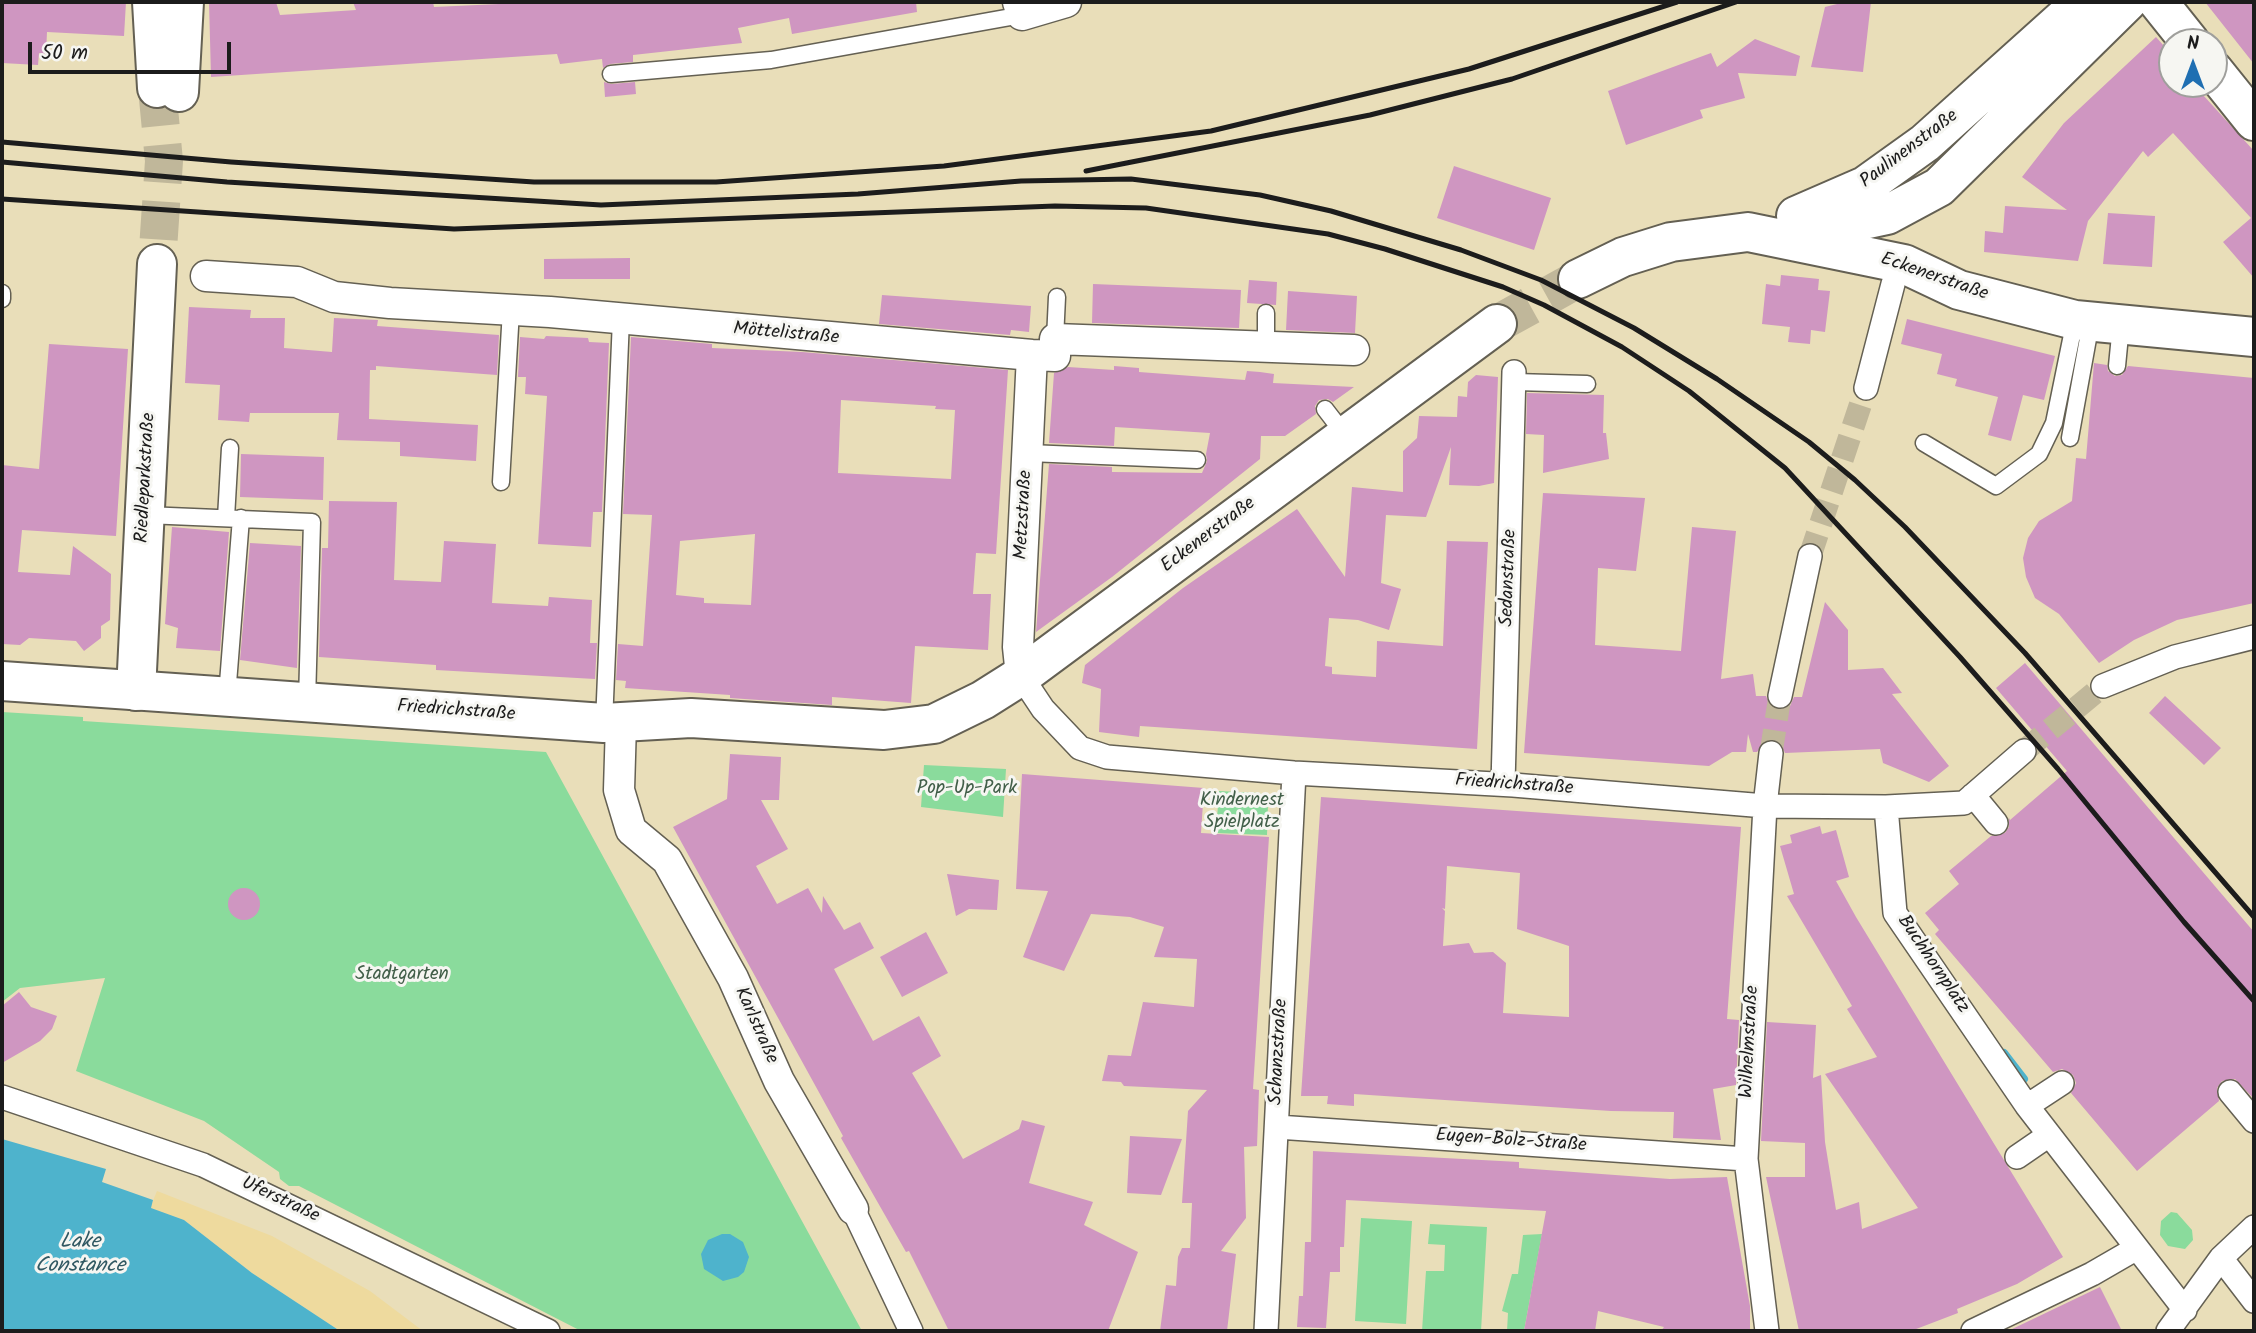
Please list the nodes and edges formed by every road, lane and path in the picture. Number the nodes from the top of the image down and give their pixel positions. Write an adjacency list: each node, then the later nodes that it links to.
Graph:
1 (152, 2): 2 (main road)
2 (184, 2)
3 (1066, 2): 7 (street)
4 (2082, 2): 12 (main road, Paulinenstraße)
5 (2127, 2): 13 (main road, Paulinenstraße)
6 (2158, 2): 8 (main road)
7 (1020, 8): 9 (lane)
8 (2179, 28)
9 (611, 74)
10 (2228, 88): 11 (main road)
11 (2254, 121)
12 (1925, 143): 13 (main road); 14 (main road, Paulinenstraße)
13 (1886, 215): 14 (main road, Paulinenstraße); 16 (main road)
14 (1748, 232): 16 (main road, Eckenerstraße); 18 (main road, Eckenerstraße)
15 (158, 264): 42 (main road, Riedleparkstraße)
16 (1899, 274): 25 (main road, Eckenerstraße); 35 (street)
17 (206, 276): 22 (street, Möttelistraße)
18 (1578, 279)
19 (2, 293): 21 (lane)
20 (1057, 297): 28 (lane)
21 (2, 299)
22 (511, 310): 24 (street, Möttelistraße); 41 (lane)
23 (1266, 313): 29 (lane)
24 (621, 319): 28 (street, Möttelistraße); 53 (lane)
25 (2096, 322): 27 (main road, Eckenerstraße); 32 (lane); 36 (lane); 37 (lane)
26 (1497, 324): 46 (main road, Eckenerstraße)
27 (2254, 337)
28 (1047, 347): 29 (street, Möttelistraße); 31 (lane); 39 (street, Metzstraße)
29 (1266, 348): 30 (street, Möttelistraße)
30 (1354, 350)
31 (1129, 351)
32 (2117, 366)
33 (1515, 377): 34 (lane); 58 (street, Sedanstraße)
34 (1587, 384)
35 (1866, 388)
36 (2070, 438)
37 (1924, 443)
38 (230, 448): 43 (lane)
39 (1029, 453): 40 (lane); 46 (street, Metzstraße)
40 (1197, 460)
41 (500, 482)
42 (146, 515): 43 (lane); 49 (main road, Riedleparkstraße)
43 (234, 518): 50 (lane); 52 (lane)
44 (1810, 556): 51 (street)
45 (2254, 637): 48 (street)
46 (1021, 676): 54 (main road, Eckenerstraße); 57 (street, Friedrichstraße)
47 (2, 681): 49 (main road, Friedrichstraße)
48 (2103, 686)
49 (136, 691): 50 (main road, Friedrichstraße)
50 (227, 696): 52 (main road, Friedrichstraße)
51 (1780, 696)
52 (307, 701): 53 (main road, Friedrichstraße)
53 (612, 723): 54 (main road, Friedrichstraße); 72 (street, Karlstraße)
54 (911, 728)
55 (2024, 751): 59 (street, Friedrichstraße)
56 (1771, 753): 60 (street, Wilhelmstraße)
57 (1294, 773): 58 (street, Friedrichstraße); 68 (street, Schanzstraße)
58 (1503, 784): 60 (street, Friedrichstraße)
59 (1973, 795): 61 (street, Friedrichstraße); 62 (street)
60 (1765, 806): 61 (street, Friedrichstraße); 71 (street, Wilhelmstraße)
61 (1886, 807): 66 (street, Buchhornplatz)
62 (1996, 823)
63 (2062, 1083): 66 (street)
64 (2230, 1092): 67 (street)
65 (2, 1097): 78 (street, Uferstraße)
66 (2027, 1106): 69 (street, Buchhornplatz)
67 (2254, 1121)
68 (1277, 1127): 71 (street, Eugen-Bolz-Straße); 80 (street, Schanzstraße)
69 (2049, 1135): 70 (street); 74 (street, Buchhornplatz)
70 (2017, 1157)
71 (1746, 1159): 81 (street, Wilhelmstraße)
72 (853, 1209): 79 (street, Karlstraße)
73 (2254, 1227): 75 (street)
74 (2137, 1248): 77 (street, Buchhornplatz); 82 (street)
75 (2221, 1258): 76 (street); 77 (street)
76 (2254, 1301)
77 (2185, 1310): 83 (street)
78 (548, 1331)
79 (911, 1331)
80 (1266, 1331)
81 (1767, 1331)
82 (1973, 1331)
83 (2168, 1331)

